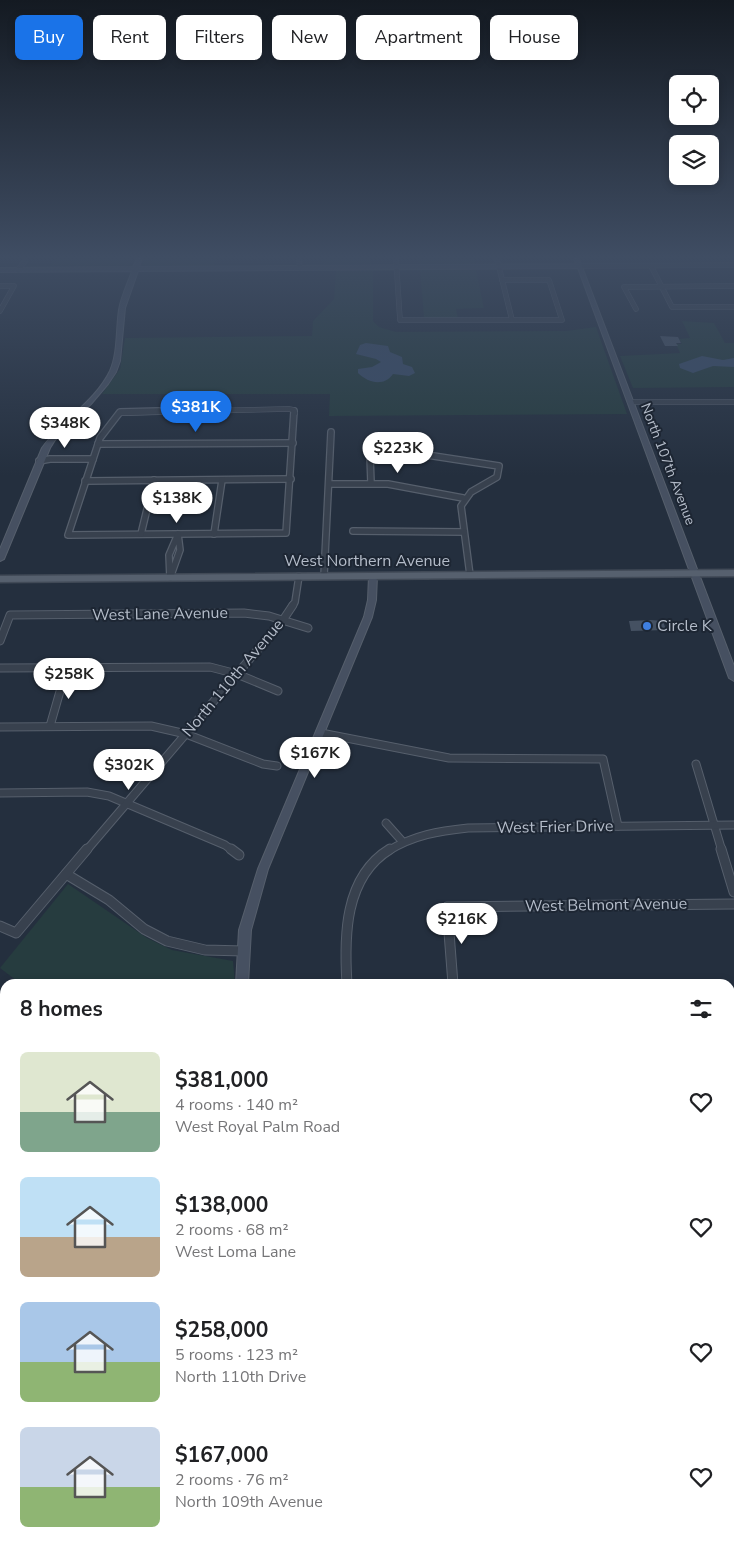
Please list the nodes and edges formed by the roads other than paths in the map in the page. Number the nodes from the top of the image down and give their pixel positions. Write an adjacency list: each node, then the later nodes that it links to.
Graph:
1 (120, 331): 8 (street)
2 (604, 331): 3 (street, North 107th Avenue)
3 (630, 402): 4 (street); 23 (street, North 107th Avenue)
4 (734, 402)
5 (330, 432): 15 (street)
6 (293, 443): 7 (street); 7 (street); 10 (street)
7 (98, 444): 9 (street)
8 (39, 461): 9 (street); 22 (street)
9 (92, 461): 11 (street)
10 (291, 479): 13 (street); 21 (street)
11 (85, 480): 12 (street); 19 (street)
12 (154, 480): 13 (street); 19 (street)
13 (222, 480): 21 (street)
14 (371, 483): 15 (street); 16 (street); 16 (street)
15 (328, 484): 27 (street)
16 (463, 498): 18 (street)
17 (353, 531): 18 (street)
18 (464, 532): 25 (street)
19 (141, 534): 20 (street)
20 (178, 534): 21 (street); 29 (street)
21 (214, 534)
22 (0, 558)
23 (695, 573): 24 (main road, West Northern Avenue); 25 (main road, West Northern Avenue); 37 (street, North 107th Avenue)
24 (734, 573)
25 (470, 575): 28 (main road, West Northern Avenue)
26 (299, 576): 27 (main road, West Northern Avenue); 29 (main road, West Northern Avenue); 31 (street, North 110th Avenue)
27 (324, 576): 28 (main road, West Northern Avenue)
28 (373, 576): 41 (street)
29 (170, 578): 30 (main road, West Northern Avenue)
30 (0, 579)
31 (283, 620): 32 (street, West Lane Avenue); 33 (street, West Lane Avenue); 36 (street, North 110th Avenue)
32 (308, 628)
33 (0, 641)
34 (67, 667): 35 (street); 36 (street); 39 (street)
35 (0, 668)
36 (237, 674): 38 (street); 42 (street, North 110th Avenue)
37 (734, 678)
38 (278, 691)
39 (50, 726): 40 (street); 42 (street)
40 (0, 727)
41 (321, 733): 50 (street); 57 (street)
42 (186, 734): 44 (street); 46 (street, North 110th Avenue)
43 (696, 764): 48 (street)
44 (277, 766)
45 (0, 793): 46 (street)
46 (127, 802): 52 (street); 53 (street, North 110th Avenue)
47 (386, 823): 51 (street)
48 (715, 825): 49 (street, West Frier Drive); 50 (street, West Frier Drive); 54 (street)
49 (734, 825)
50 (618, 826): 51 (street, West Frier Drive)
51 (402, 841): 59 (street)
52 (239, 855)
53 (66, 874): 56 (street, North 110th Avenue); 57 (street)
54 (734, 892)
55 (734, 904): 60 (street, West Belmont Avenue)
56 (0, 926)
57 (244, 952): 58 (street)
58 (242, 979)
59 (347, 979)
60 (453, 979)

